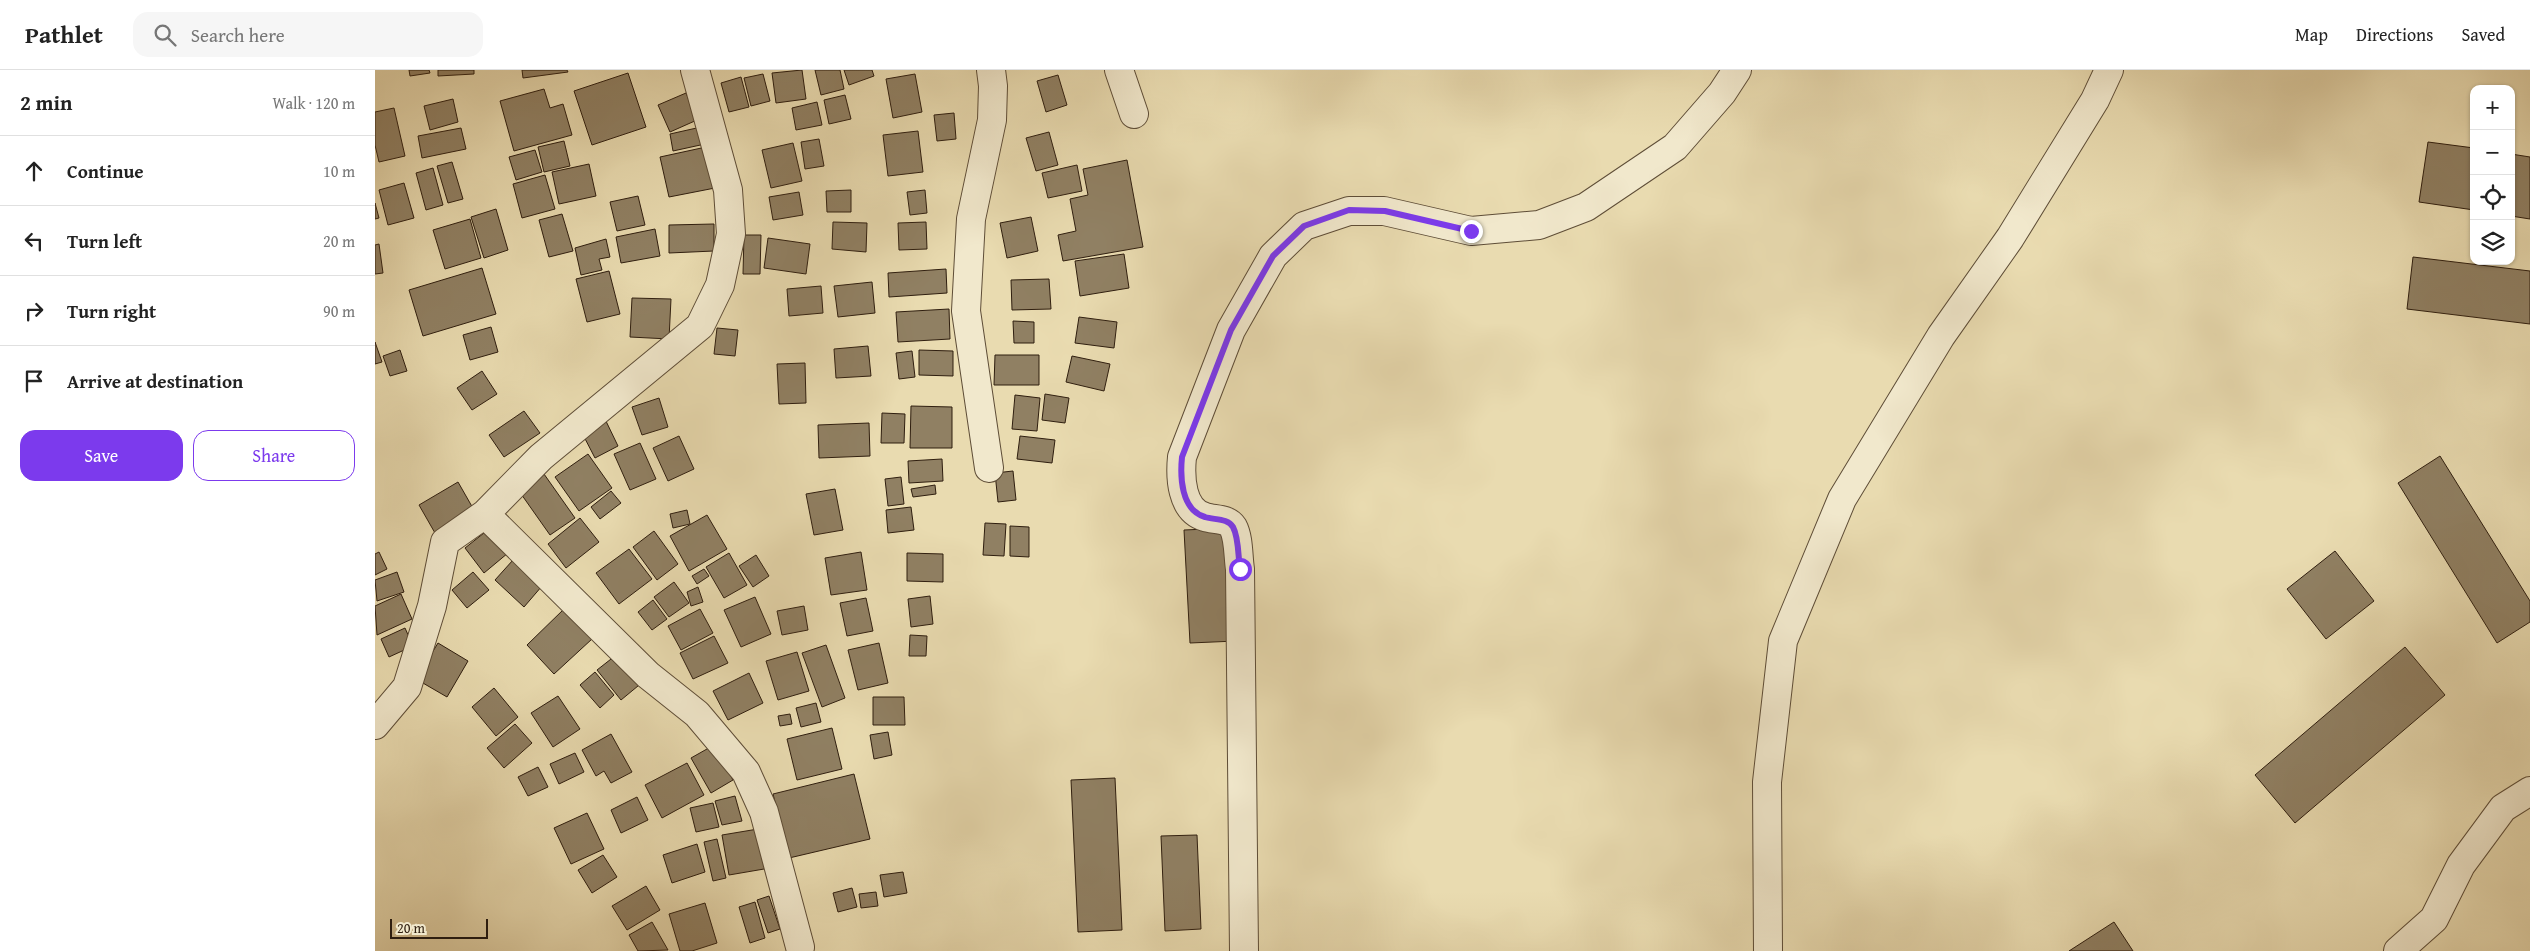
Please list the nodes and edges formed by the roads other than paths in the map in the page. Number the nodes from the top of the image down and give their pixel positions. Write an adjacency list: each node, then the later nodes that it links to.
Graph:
1 (695, 70): 8 (street)
2 (991, 70): 7 (street)
3 (1119, 70): 6 (street)
4 (1737, 70): 12 (street)
5 (2109, 70): 13 (street)
6 (1134, 114)
7 (989, 468)
8 (485, 514): 9 (street); 11 (street)
9 (375, 725)
10 (2530, 791): 14 (street)
11 (800, 946)
12 (1244, 951)
13 (1768, 951)
14 (2398, 951)

